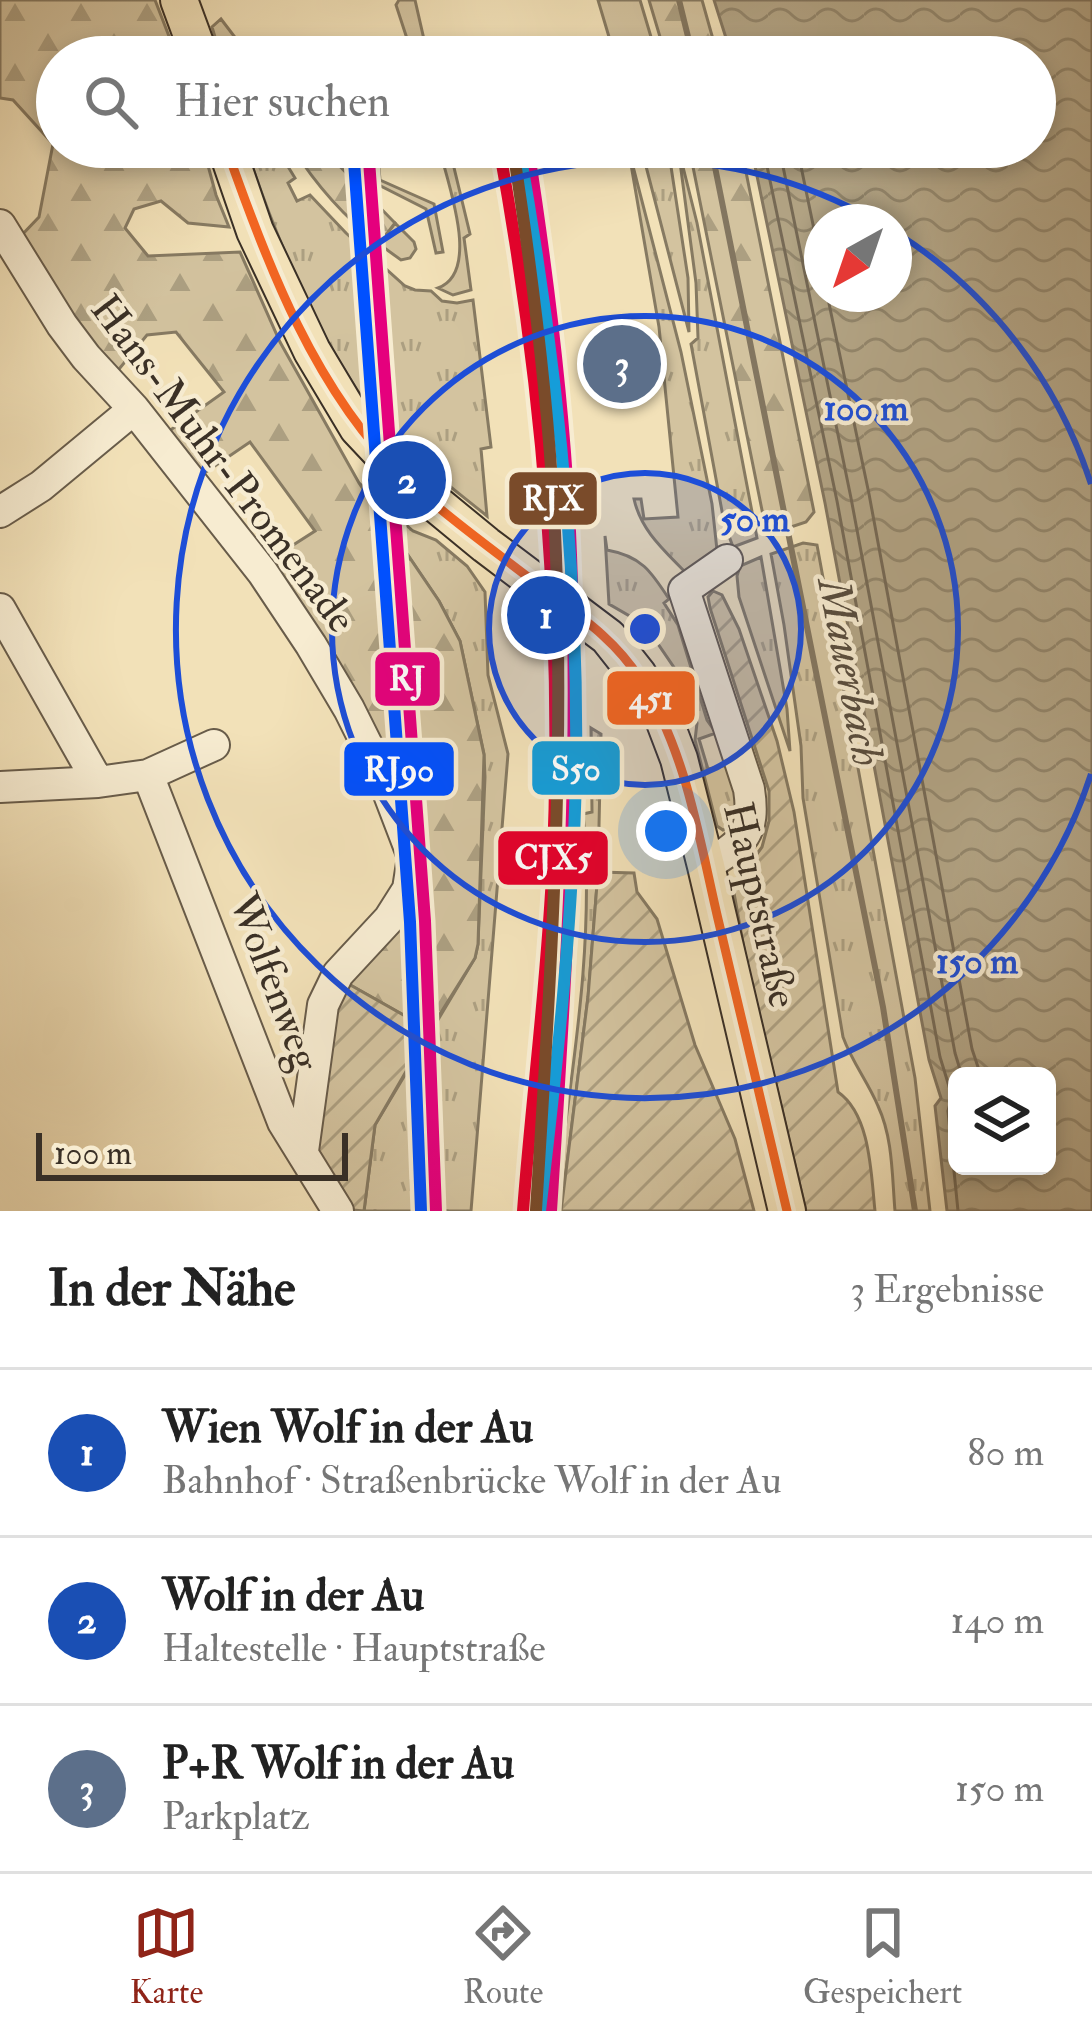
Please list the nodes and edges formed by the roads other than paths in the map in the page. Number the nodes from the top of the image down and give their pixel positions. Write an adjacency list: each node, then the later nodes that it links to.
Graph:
1 (178, 0): 2 (main road)
2 (192, 36)
3 (233, 168): 13 (main road, Hauptstraße)
4 (0, 225): 5 (street, Hans-Muhr-Promenade)
5 (134, 409): 6 (street); 14 (street, Hans-Muhr-Promenade)
6 (0, 512)
7 (727, 560): 13 (street)
8 (0, 609): 11 (street)
9 (214, 745): 10 (street)
10 (148, 775): 11 (street); 14 (street, Wolfenweg)
11 (98, 782): 12 (street)
12 (0, 787)
13 (706, 866): 16 (main road, Hauptstraße)
14 (303, 1151): 15 (street, Wolfenweg)
15 (338, 1211)
16 (787, 1211)

